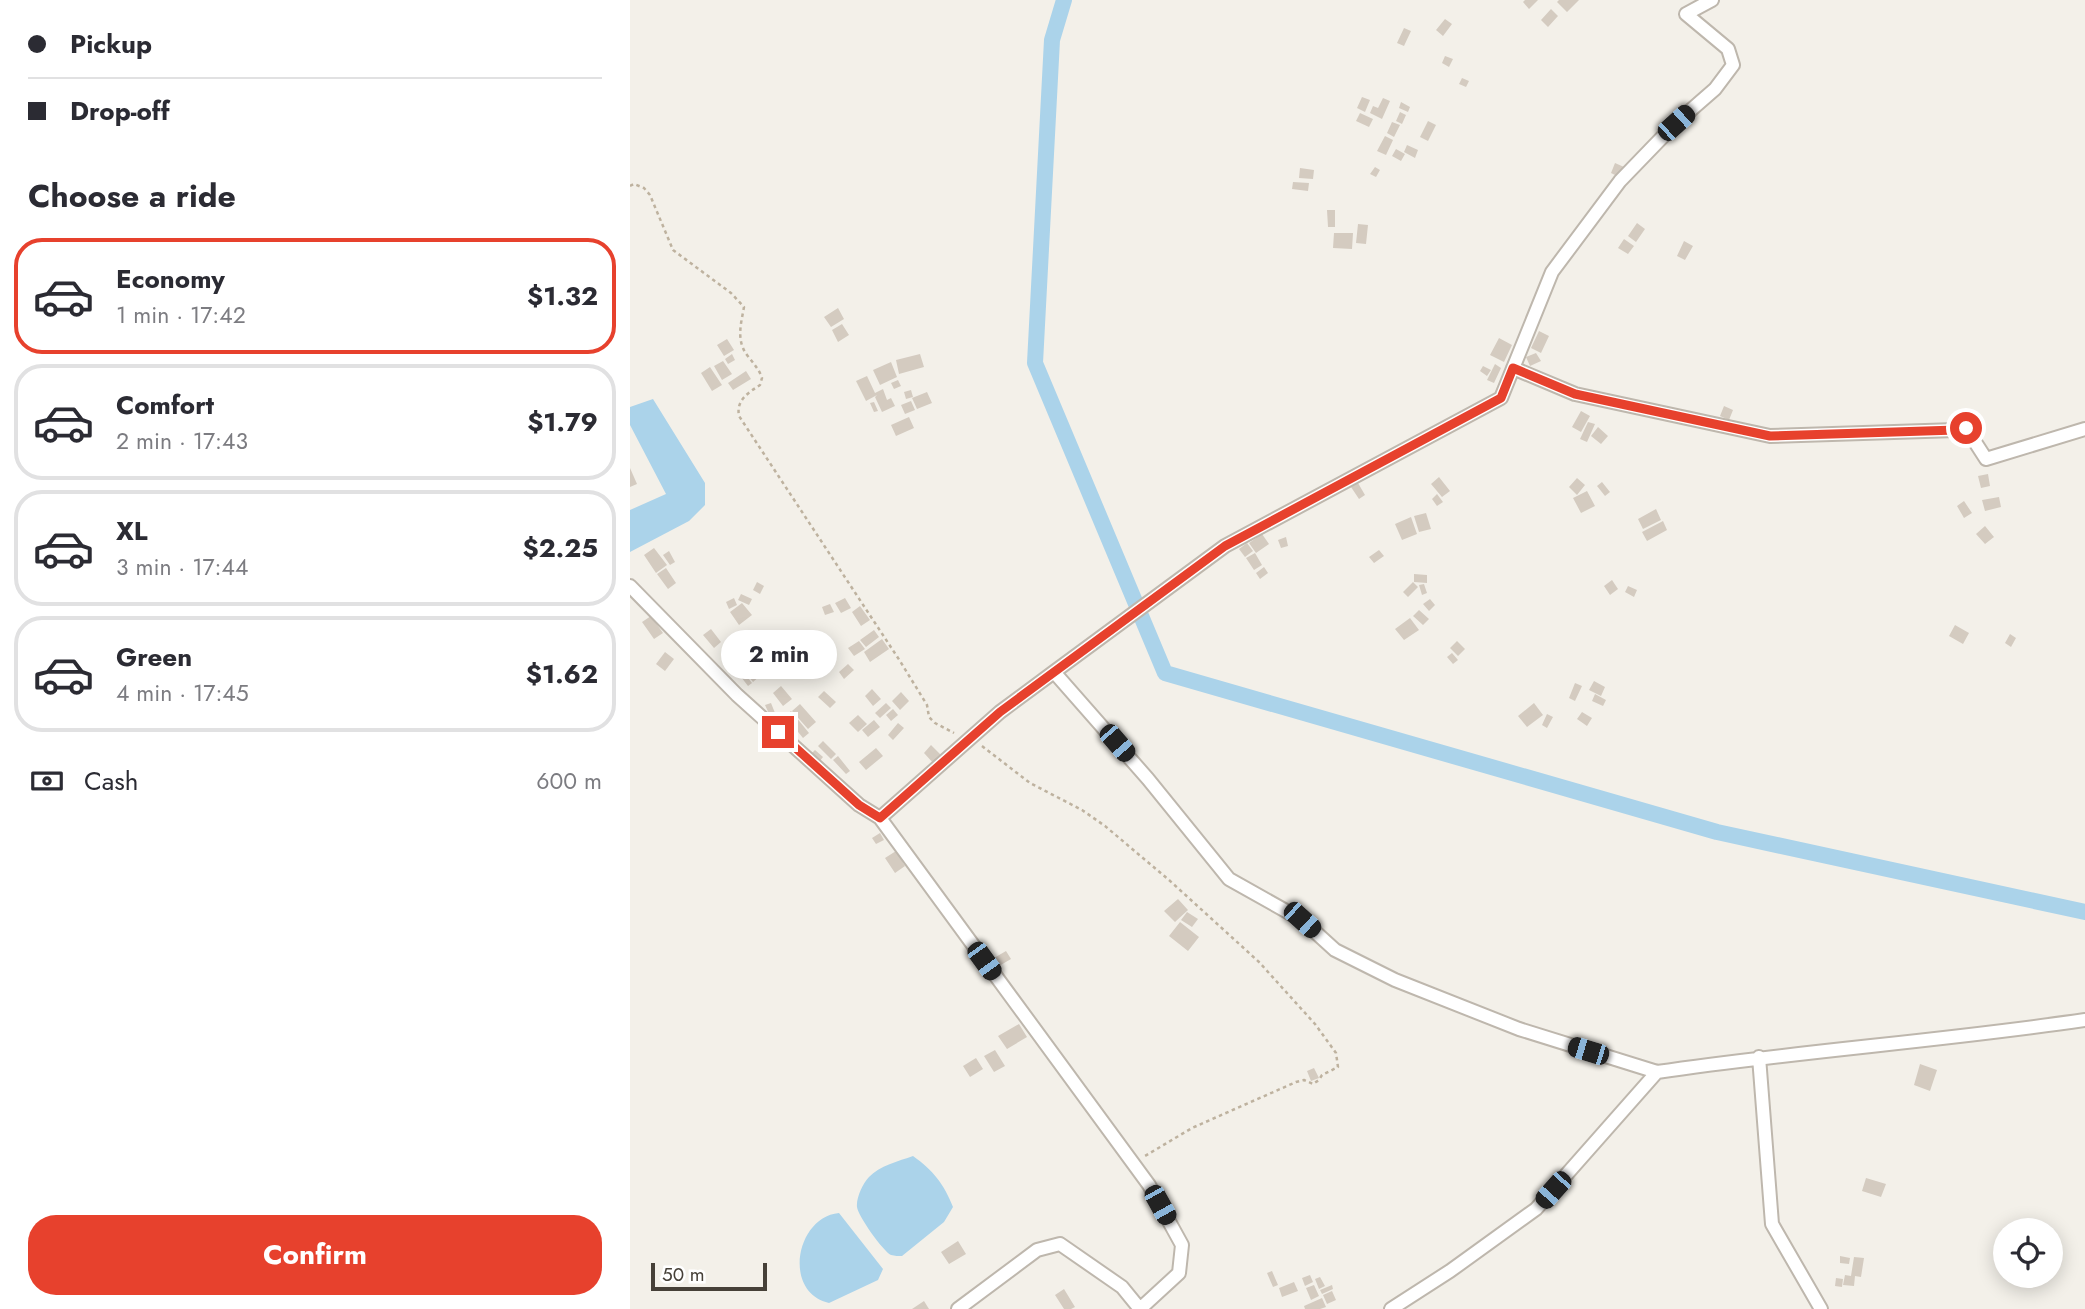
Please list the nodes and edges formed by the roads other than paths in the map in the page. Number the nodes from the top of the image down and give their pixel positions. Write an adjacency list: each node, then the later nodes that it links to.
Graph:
1 (1712, 0): 2 (street)
2 (1513, 368): 3 (street); 5 (street)
3 (2085, 429)
4 (630, 586): 6 (street)
5 (1054, 672): 6 (street); 9 (street)
6 (880, 818): 11 (street)
7 (2085, 1020): 8 (street)
8 (1759, 1057): 9 (street); 13 (street)
9 (1657, 1072): 12 (street)
10 (958, 1309): 11 (street)
11 (1140, 1309)
12 (1391, 1309)
13 (1821, 1309)

